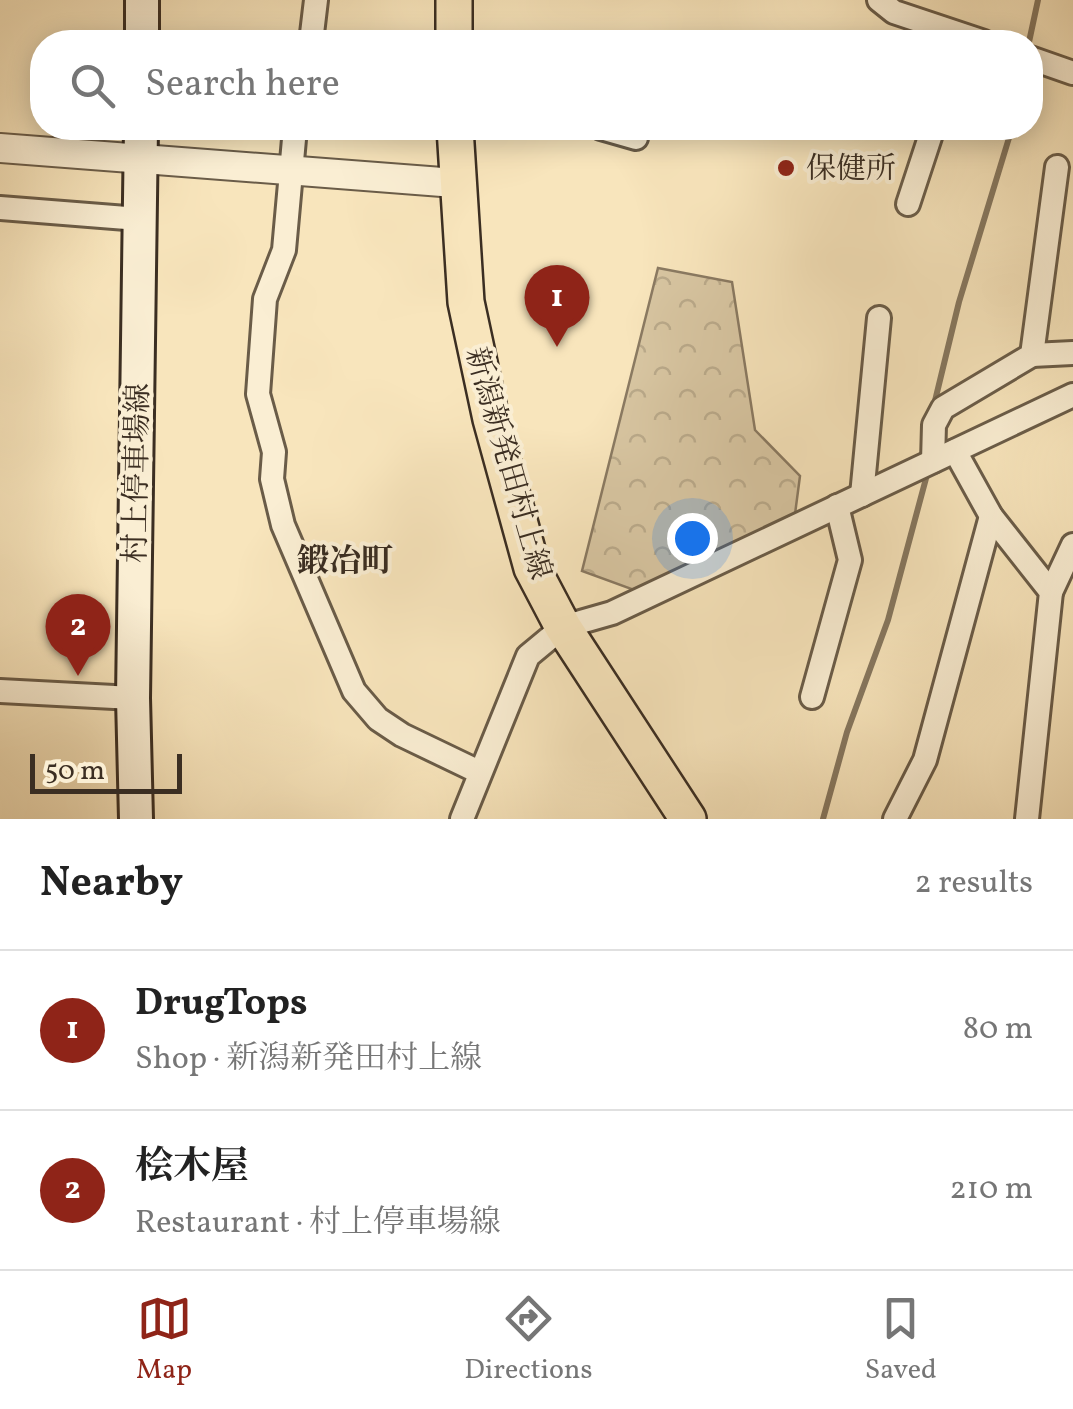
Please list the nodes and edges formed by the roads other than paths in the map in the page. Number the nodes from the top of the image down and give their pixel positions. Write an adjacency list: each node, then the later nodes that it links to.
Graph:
1 (142, 0): 5 (main road)
2 (316, 0): 6 (street)
3 (454, 0): 7 (main road)
4 (879, 0): 8 (street)
5 (142, 30)
6 (312, 30)
7 (454, 30)
8 (942, 30)
9 (1043, 63): 10 (street)
10 (1073, 73)
11 (294, 140): 17 (street)
12 (455, 140): 18 (main road, 新潟新発田村上線)
13 (928, 140): 19 (street)
14 (141, 143): 15 (street); 17 (street); 21 (main road, 村上停車場線)
15 (0, 148)
16 (1057, 167): 24 (street)
17 (290, 170): 18 (street); 37 (street)
18 (456, 183): 33 (main road, 新潟新発田村上線)
19 (908, 204)
20 (0, 208): 21 (street)
21 (140, 219): 35 (main road, 村上停車場線)
22 (880, 318): 28 (street)
23 (1073, 354): 24 (street)
24 (1032, 355): 27 (street)
25 (1073, 395): 26 (street)
26 (955, 451): 27 (street); 30 (street)
27 (933, 462): 28 (street)
28 (862, 495): 29 (street)
29 (836, 506): 33 (street); 36 (street)
30 (991, 516): 32 (street); 41 (street)
31 (1073, 545): 32 (street)
32 (1051, 592): 42 (street)
33 (563, 627): 37 (street); 40 (main road, 新潟新発田村上線)
34 (0, 692): 35 (street)
35 (133, 698): 38 (main road, 村上停車場線)
36 (812, 698)
37 (478, 772): 39 (street)
38 (136, 819)
39 (462, 819)
40 (688, 819)
41 (895, 819)
42 (1027, 819)

